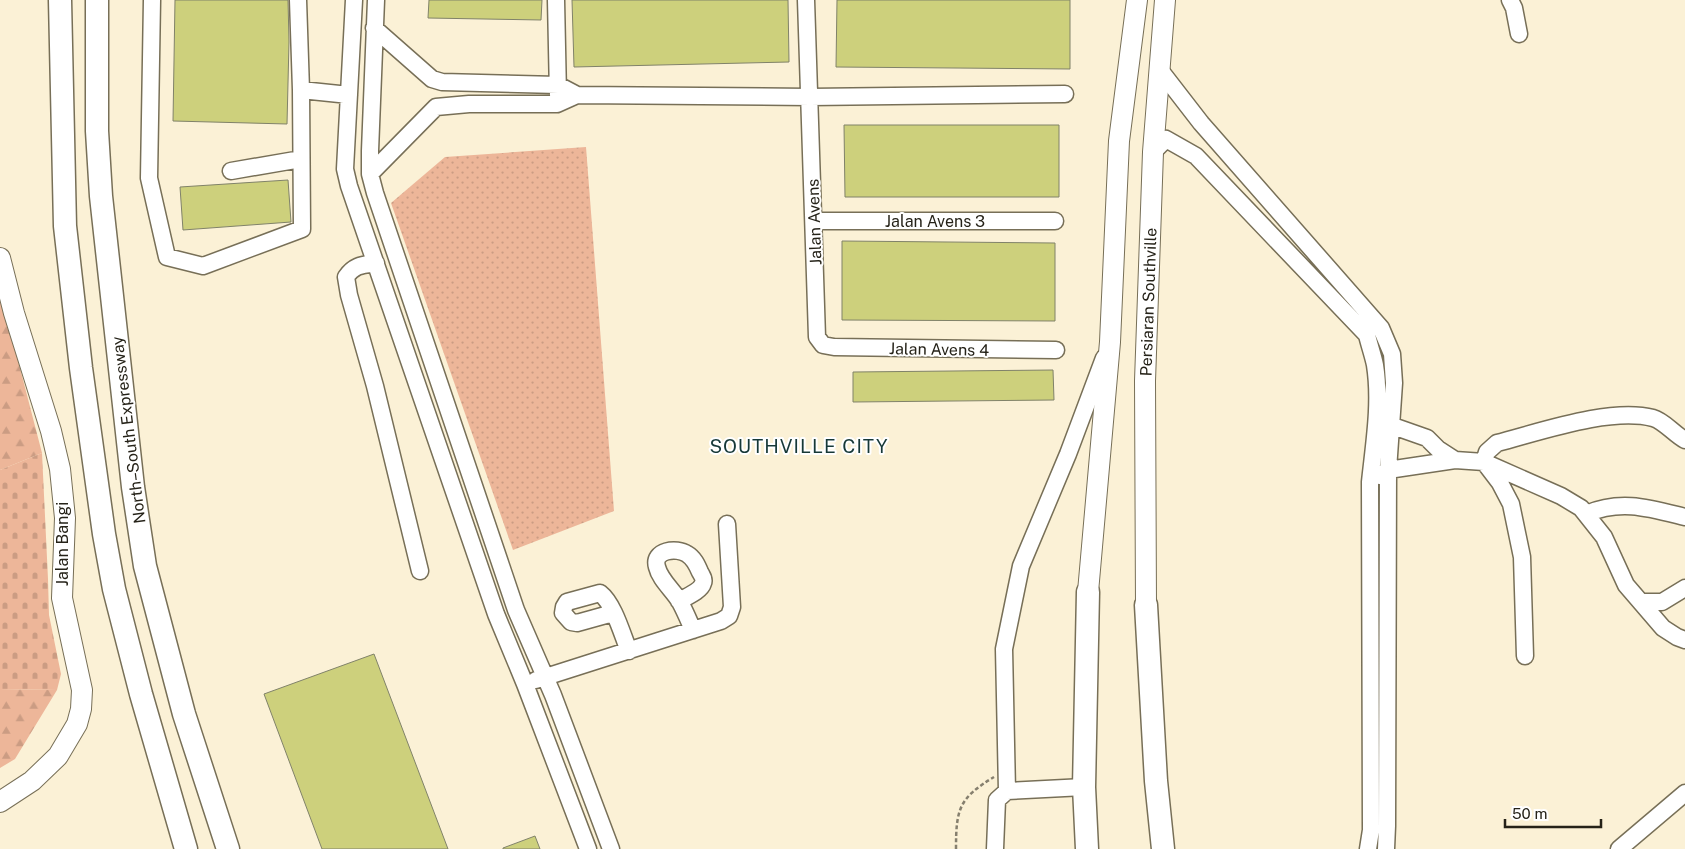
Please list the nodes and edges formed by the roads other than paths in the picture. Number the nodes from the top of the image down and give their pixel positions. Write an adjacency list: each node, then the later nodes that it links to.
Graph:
1 (60, 0): 64 (highway)
2 (98, 0): 65 (highway, North–South Expressway)
3 (152, 0): 27 (street)
4 (298, 0): 18 (street)
5 (354, 0): 20 (street)
6 (376, 0): 12 (street)
7 (556, 0): 17 (street)
8 (806, 0): 22 (street, Jalan Avens)
9 (1137, 0): 34 (main road)
10 (1165, 0): 14 (main road, Persiaran Southville)
11 (1510, 0): 13 (street)
12 (374, 28): 15 (street); 29 (street)
13 (1519, 34)
14 (1160, 70): 26 (main road, Persiaran Southville); 37 (street)
15 (468, 82): 16 (street); 23 (street)
16 (515, 84): 17 (street); 24 (street)
17 (558, 85): 21 (street); 25 (street)
18 (301, 90): 20 (street); 27 (street)
19 (1064, 94): 22 (street)
20 (349, 95): 33 (street)
21 (577, 96): 22 (street); 25 (street)
22 (810, 97): 30 (street, Jalan Avens)
23 (469, 104): 24 (street); 29 (street)
24 (516, 104): 25 (street)
25 (558, 104)
26 (1153, 152): 42 (street); 51 (main road, Persiaran Southville)
27 (301, 159): 28 (street)
28 (231, 171)
29 (370, 174): 57 (street)
30 (814, 221): 31 (street, Jalan Avens 3); 35 (street, Jalan Avens)
31 (1055, 221)
32 (0, 258): 62 (main road, Jalan Bangi)
33 (376, 263): 46 (street); 58 (street)
34 (1110, 342): 48 (main road); 60 (street)
35 (823, 345): 36 (street, Jalan Avens 4)
36 (1056, 350)
37 (1390, 425): 39 (street); 41 (street)
38 (1685, 440): 40 (street)
39 (1455, 460): 40 (street); 41 (street)
40 (1484, 462): 43 (street); 56 (street)
41 (1388, 470): 42 (street); 72 (street)
42 (1370, 482): 71 (street)
43 (1586, 514): 44 (street); 50 (street)
44 (1685, 517)
45 (727, 524): 53 (street)
46 (420, 571)
47 (1685, 588): 50 (street)
48 (1088, 592): 59 (highway)
49 (679, 601): 53 (street)
50 (1641, 602): 54 (street)
51 (1146, 605): 70 (highway)
52 (613, 613): 55 (street)
53 (693, 630): 55 (street)
54 (1685, 640)
55 (629, 651): 57 (street)
56 (1525, 656)
57 (546, 678): 58 (street); 67 (street)
58 (525, 684): 66 (street)
59 (1084, 787): 60 (street); 69 (highway)
60 (1007, 791): 68 (street)
61 (1685, 792): 63 (street)
62 (0, 802)
63 (1639, 843): 73 (street)
64 (186, 849)
65 (228, 849)
66 (588, 849)
67 (611, 849)
68 (995, 849)
69 (1086, 849)
70 (1163, 849)
71 (1368, 849)
72 (1386, 849)
73 (1619, 849)

